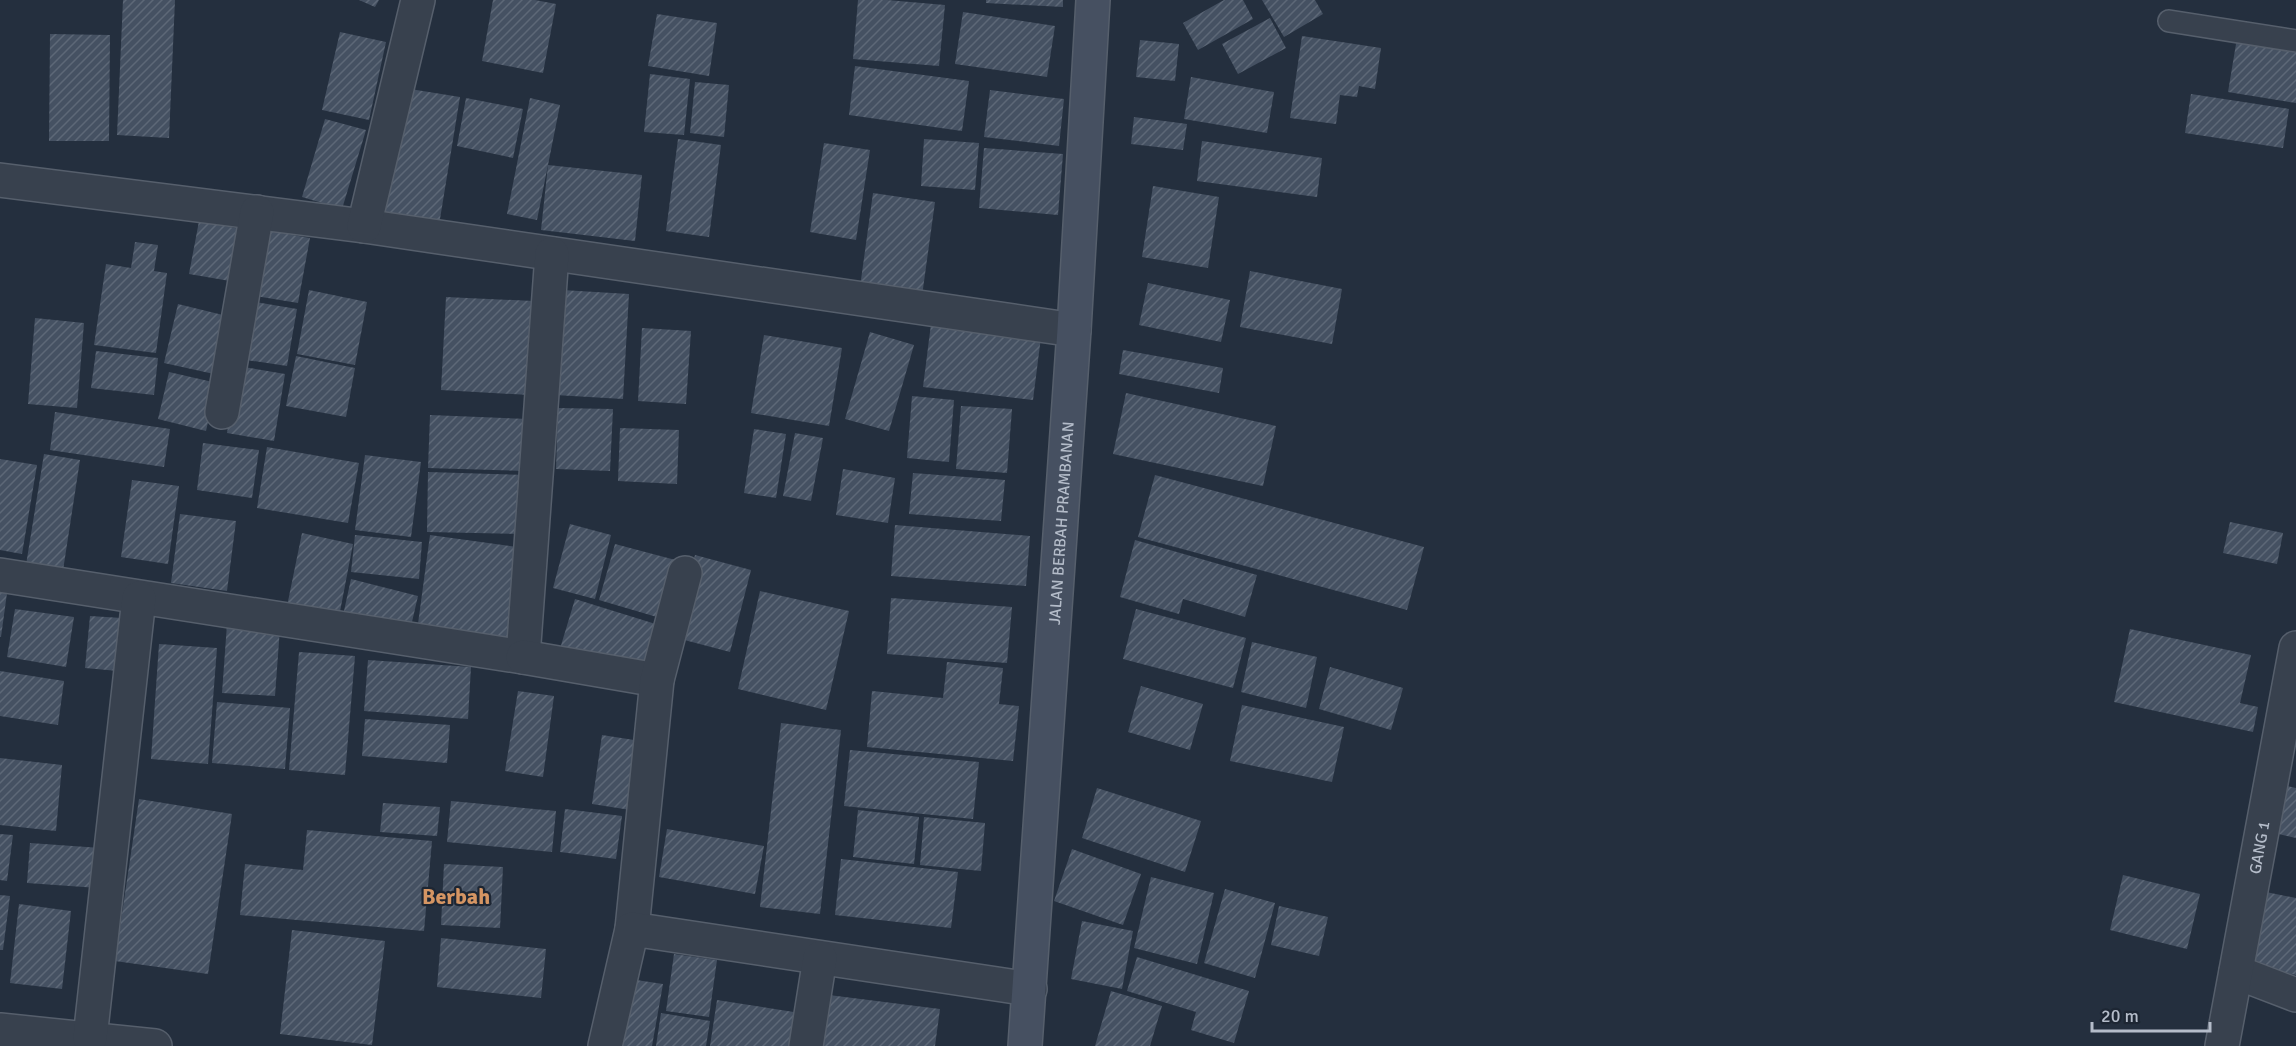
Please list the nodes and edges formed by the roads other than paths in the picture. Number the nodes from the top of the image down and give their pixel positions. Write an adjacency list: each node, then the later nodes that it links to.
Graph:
1 (418, 0): 7 (street)
2 (1094, 0): 9 (main road, JALAN BERBAH PRAMBANAN)
3 (2169, 21): 4 (lane)
4 (2296, 41)
5 (0, 180): 6 (street)
6 (257, 212): 7 (street); 10 (street)
7 (364, 226): 8 (street)
8 (552, 254): 9 (street); 15 (street)
9 (1074, 330): 20 (main road, JALAN BERBAH PRAMBANAN)
10 (222, 412)
11 (685, 573): 16 (street)
12 (0, 575): 13 (street)
13 (139, 598): 15 (street); 23 (street)
14 (2296, 648): 19 (street, GANG 1)
15 (523, 657): 16 (street)
16 (657, 680): 17 (street)
17 (632, 929): 18 (street); 25 (street)
18 (820, 958): 20 (street); 26 (street)
19 (2236, 972): 21 (street); 28 (street, GANG 1)
20 (1030, 989): 27 (main road, JALAN BERBAH PRAMBANAN)
21 (2296, 995)
22 (0, 1030): 23 (street)
23 (90, 1038): 24 (street)
24 (155, 1046)
25 (605, 1046)
26 (806, 1046)
27 (1025, 1046)
28 (2222, 1046)

